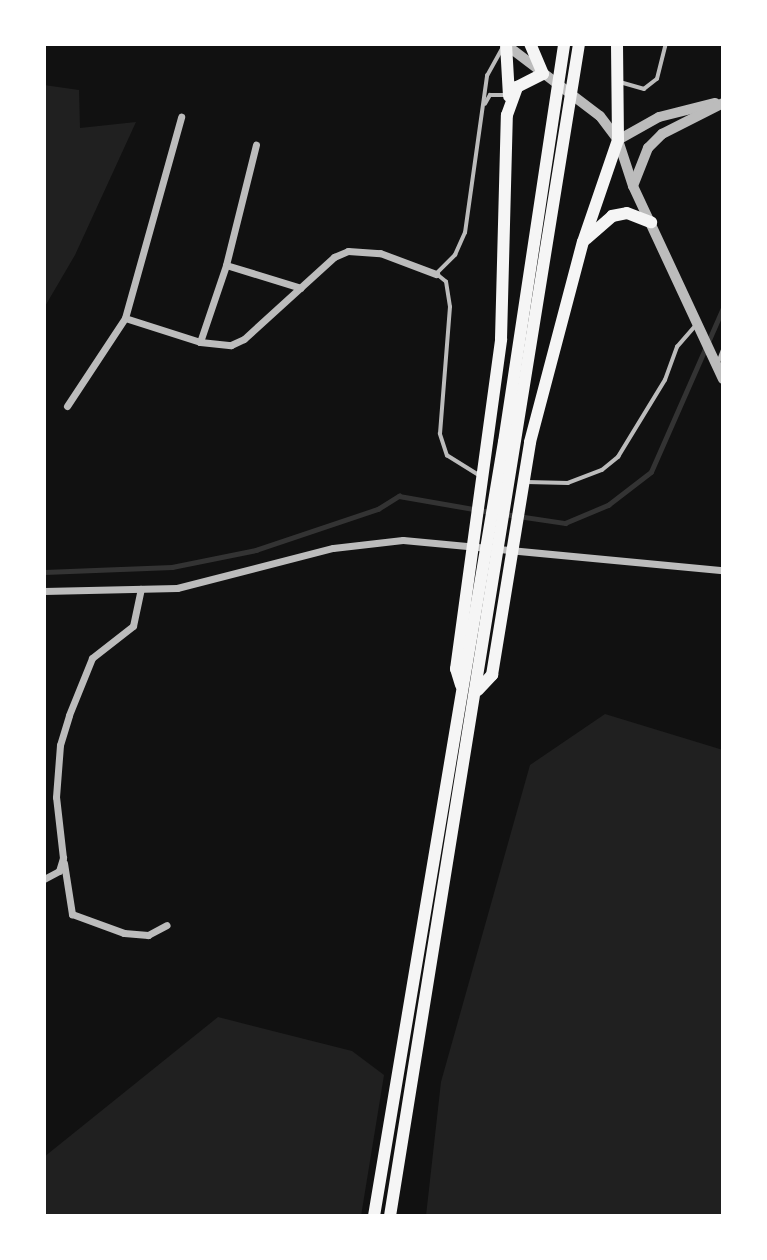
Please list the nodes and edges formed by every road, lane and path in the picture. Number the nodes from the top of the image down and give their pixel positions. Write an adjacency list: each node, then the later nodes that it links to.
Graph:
1 (505, 44): 7 (street); 9 (highway); 11 (lane)
2 (530, 44): 7 (highway)
3 (617, 44): 8 (highway)
4 (666, 44): 8 (lane)
5 (564, 46): 28 (highway)
6 (578, 50): 28 (highway)
7 (543, 75): 9 (highway); 13 (street)
8 (615, 80): 13 (highway)
9 (509, 99): 11 (lane); 28 (highway)
10 (723, 103): 13 (street); 15 (street)
11 (484, 106): 19 (lane)
12 (181, 117): 21 (street)
13 (618, 140): 15 (street); 17 (highway)
14 (256, 145): 18 (street)
15 (632, 186): 16 (street)
16 (651, 222): 17 (highway); 22 (street)
17 (583, 242): 28 (highway)
18 (226, 265): 20 (street); 23 (street)
19 (436, 274): 20 (street); 22 (lane)
20 (301, 288): 23 (street)
21 (125, 318): 23 (street); 27 (street)
22 (700, 327): 25 (street)
23 (200, 342)
24 (723, 350): 25 (lane)
25 (717, 365): 26 (street)
26 (723, 379)
27 (67, 406)
28 (510, 441): 35 (highway); 36 (highway)
29 (723, 570): 30 (street)
30 (141, 589): 31 (street); 32 (street)
31 (44, 591)
32 (63, 858): 33 (street); 34 (street)
33 (44, 879)
34 (167, 925)
35 (374, 1216)
36 (390, 1216)

